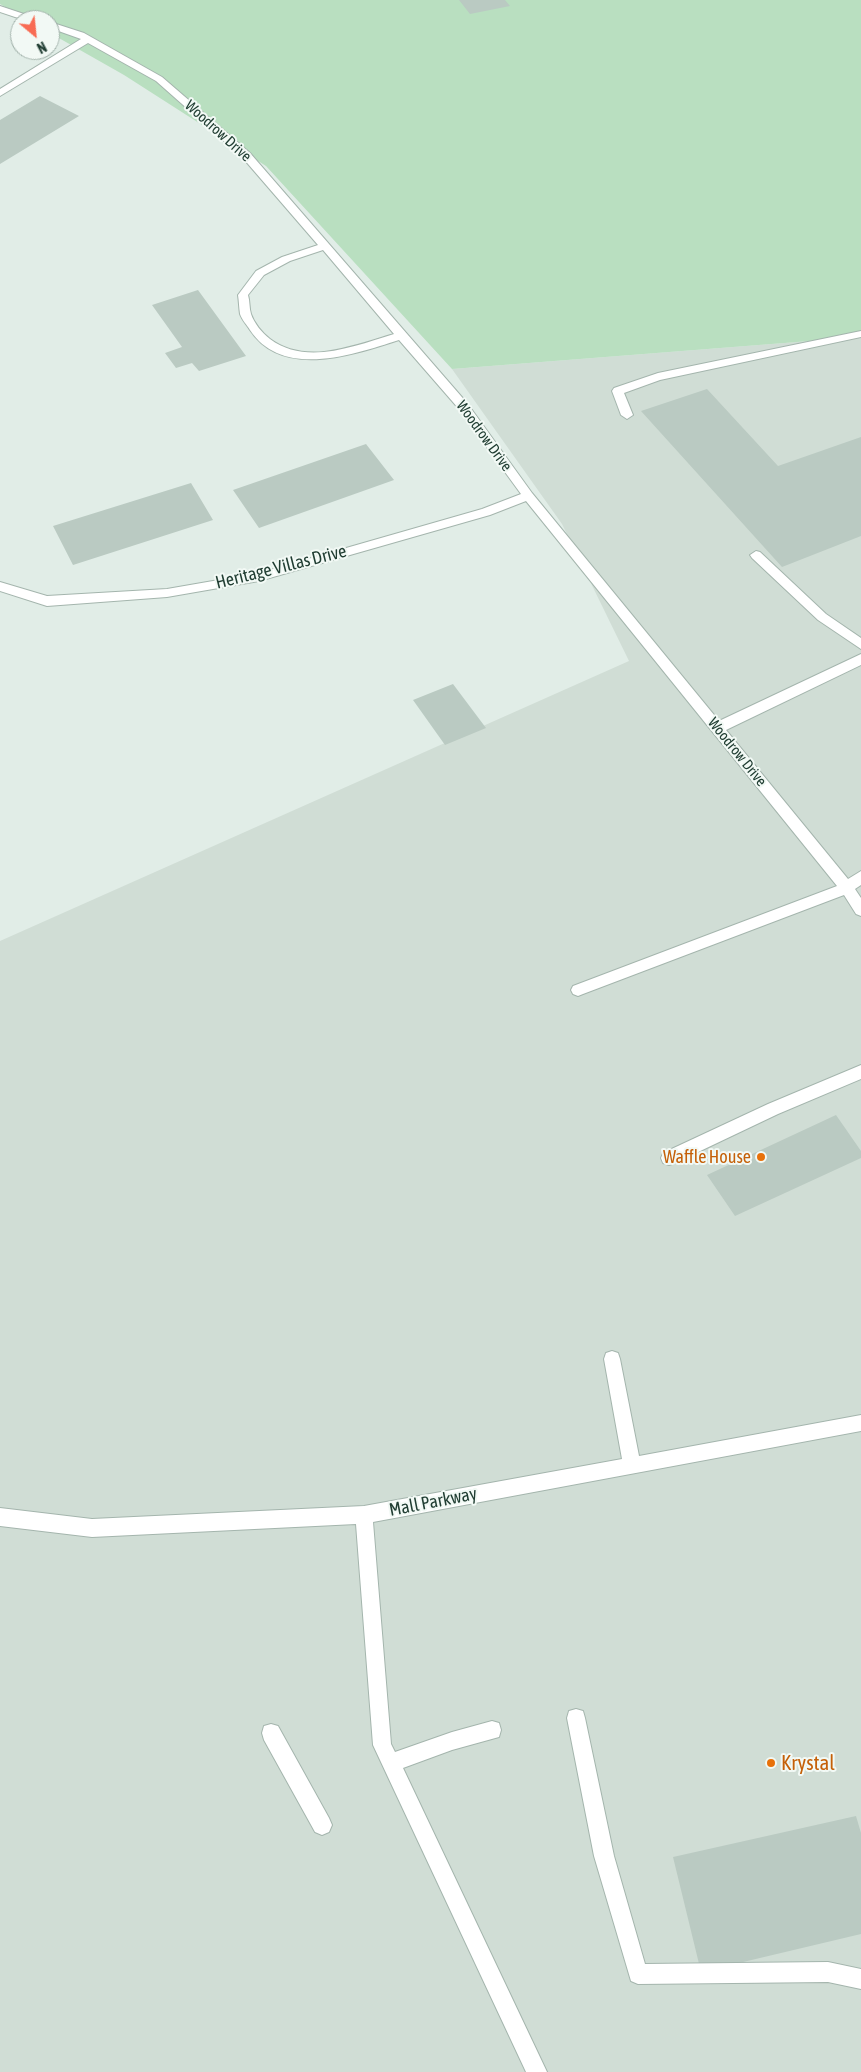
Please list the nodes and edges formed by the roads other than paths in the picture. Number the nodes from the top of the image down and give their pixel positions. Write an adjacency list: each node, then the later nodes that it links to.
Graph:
1 (60, 29): 2 (street, Woodrow Drive)
2 (88, 39): 3 (street); 4 (street, Woodrow Drive)
3 (0, 93)
4 (325, 246): 6 (street, Woodrow Drive); 6 (street)
5 (861, 334): 7 (street)
6 (402, 335): 8 (street, Woodrow Drive)
7 (627, 415)
8 (528, 496): 10 (street, Heritage Villas Drive); 13 (street, Woodrow Drive)
9 (756, 555): 11 (street)
10 (0, 586)
11 (861, 644)
12 (861, 659): 13 (street)
13 (717, 728): 15 (street, Woodrow Drive)
14 (861, 877): 15 (street)
15 (847, 888): 16 (street, Woodrow Drive); 17 (street)
16 (861, 910)
17 (578, 990)
18 (861, 1072): 19 (street)
19 (669, 1158)
20 (612, 1359): 22 (street)
21 (861, 1423): 22 (street, Mall Parkway)
22 (632, 1465): 23 (street, Mall Parkway)
23 (364, 1515): 24 (street, Mall Parkway); 28 (street)
24 (0, 1517)
25 (576, 1718): 30 (street)
26 (492, 1730): 28 (street)
27 (271, 1733): 29 (street)
28 (390, 1763): 31 (street)
29 (322, 1824)
30 (861, 1979)
31 (538, 2072)

